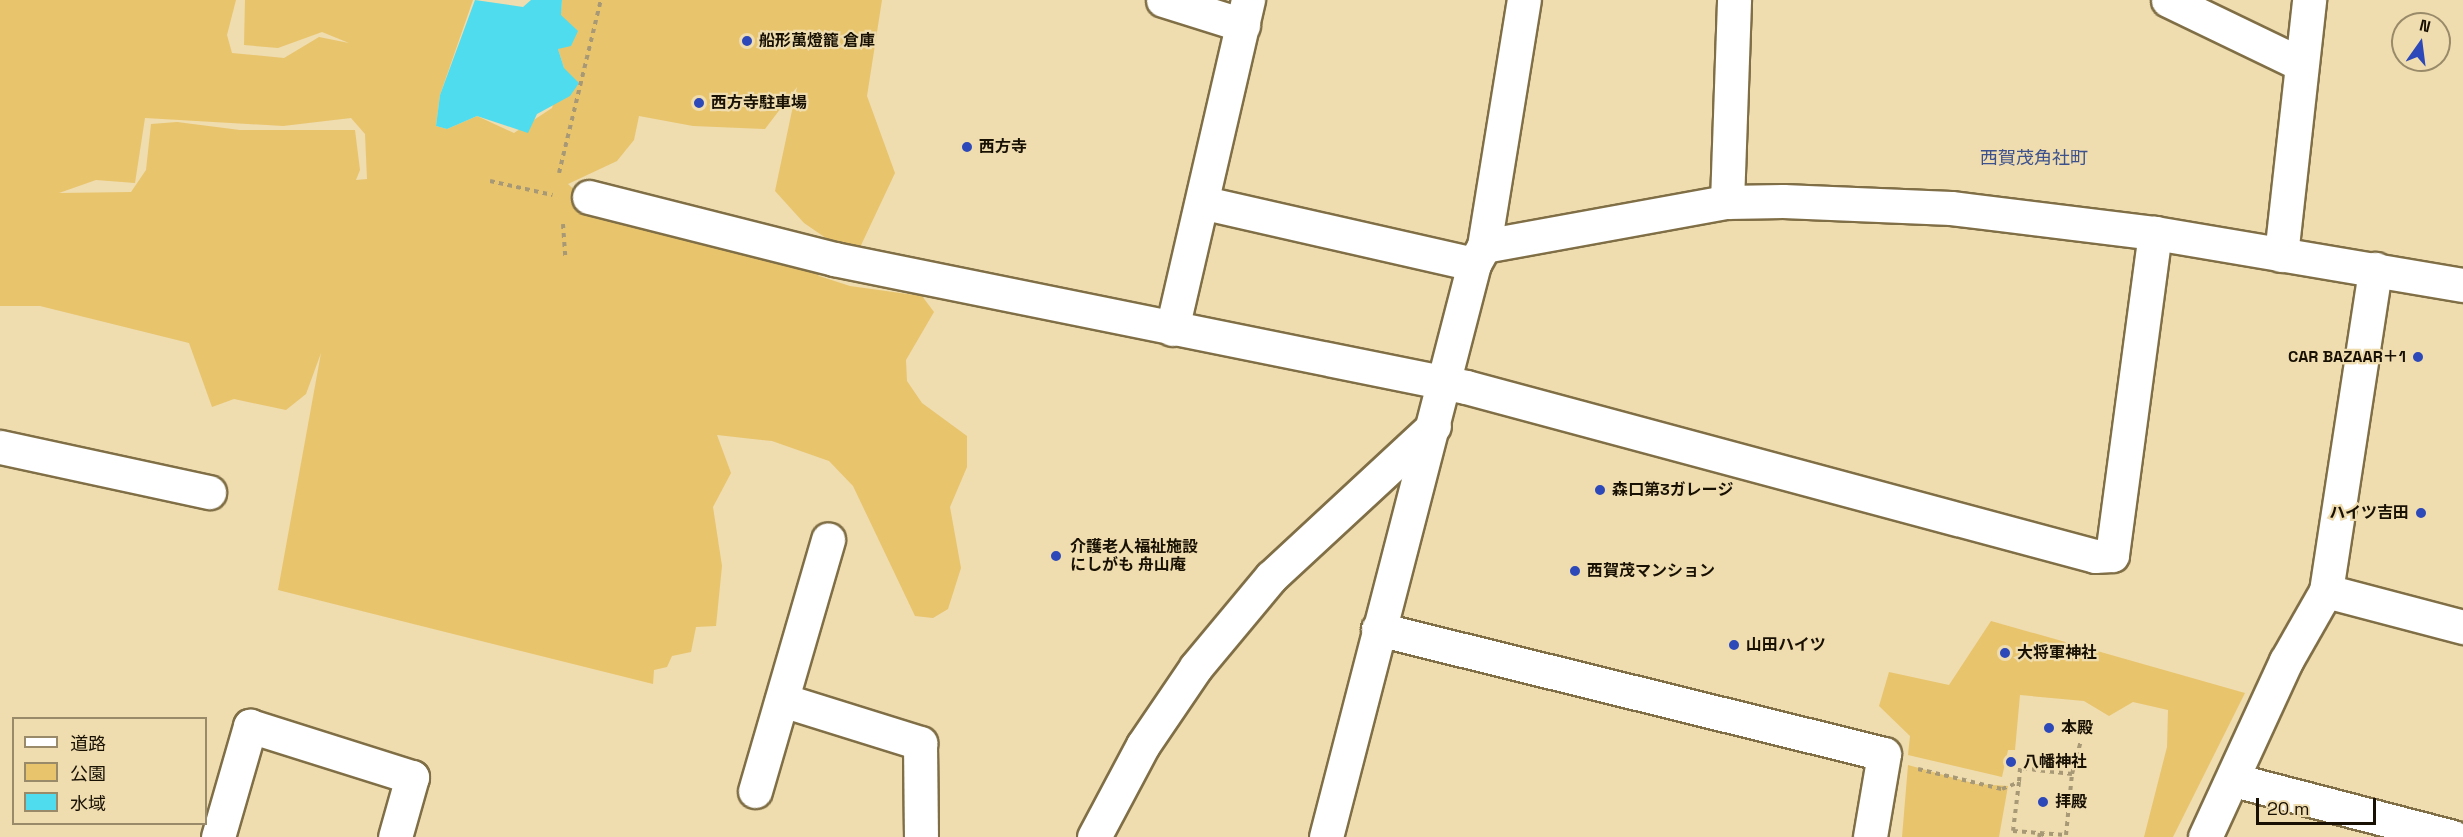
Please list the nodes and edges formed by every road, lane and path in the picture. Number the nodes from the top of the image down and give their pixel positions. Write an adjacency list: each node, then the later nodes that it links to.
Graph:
1 (601, 0): 9 (path)
2 (1164, 0): 7 (street)
3 (1524, 0): 17 (street)
4 (1734, 0): 13 (street)
5 (2168, 0): 8 (street)
6 (2310, 0): 8 (street)
7 (1245, 13): 14 (street)
8 (2299, 63): 18 (street)
9 (558, 178)
10 (490, 181): 11 (path)
11 (558, 187)
12 (589, 197): 22 (street)
13 (1727, 202): 16 (street); 17 (street)
14 (1204, 203): 17 (street); 22 (street)
15 (562, 217): 19 (path)
16 (2155, 233): 18 (street); 23 (street)
17 (1479, 255): 23 (street)
18 (2281, 255): 20 (street)
19 (565, 256)
20 (2375, 269): 21 (street); 28 (street)
21 (2463, 285)
22 (1172, 329): 23 (street)
23 (1443, 384): 24 (street)
24 (1434, 426): 30 (street); 42 (street)
25 (0, 447): 26 (street)
26 (209, 492)
27 (828, 539): 31 (street)
28 (2326, 591): 29 (street); 35 (street)
29 (2463, 627)
30 (1378, 628): 43 (street); 44 (street)
31 (782, 700): 37 (street); 41 (street)
32 (2081, 741): 34 (path)
33 (1910, 767): 36 (path)
34 (2072, 774): 36 (path); 38 (path)
35 (2234, 780): 46 (street); 47 (street)
36 (2019, 782): 38 (path)
37 (755, 791)
38 (2040, 835): 45 (path)
39 (218, 837): 40 (street)
40 (395, 837)
41 (921, 837)
42 (1094, 837)
43 (1326, 837)
44 (1870, 837)
45 (2047, 837)
46 (2205, 837)
47 (2453, 837)

